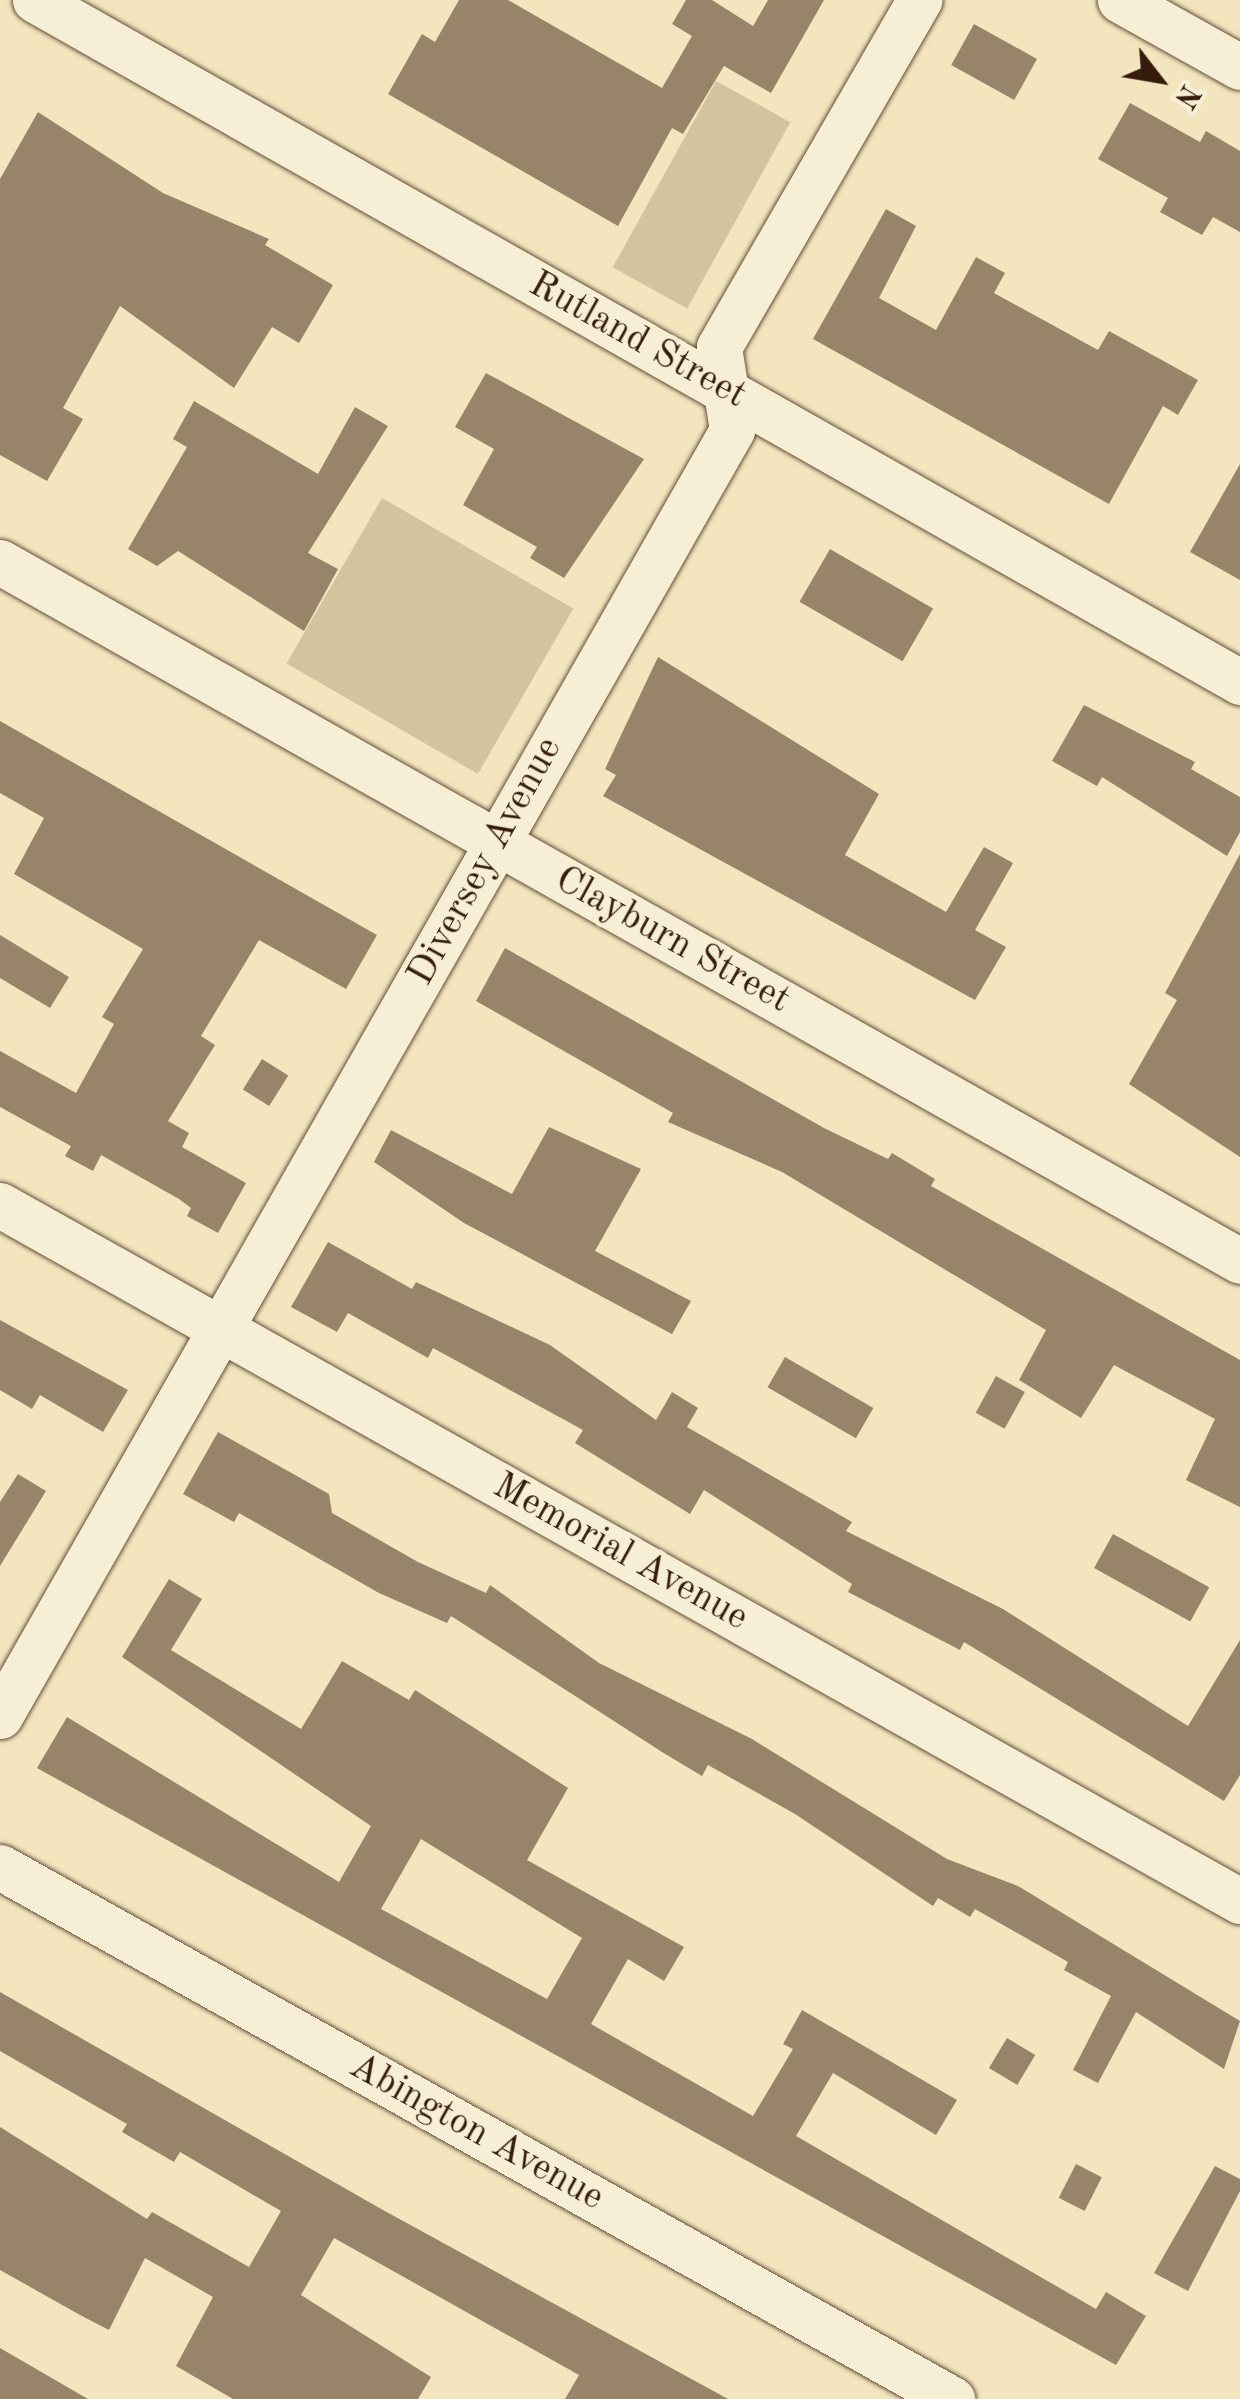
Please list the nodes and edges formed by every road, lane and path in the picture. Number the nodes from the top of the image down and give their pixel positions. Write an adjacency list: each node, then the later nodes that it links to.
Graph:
1 (35, 0): 5 (street, Rutland Street)
2 (919, 0): 5 (street, Diversey Avenue)
3 (1120, 0): 4 (street)
4 (1240, 67)
5 (726, 390): 7 (street, Rutland Street); 8 (street, Diversey Avenue)
6 (0, 562): 8 (street, Clayburn Street)
7 (1240, 682)
8 (496, 842): 10 (street, Clayburn Street); 11 (street, Diversey Avenue)
9 (0, 1205): 11 (street, Memorial Avenue)
10 (1240, 1261)
11 (223, 1331): 12 (street, Diversey Avenue); 14 (street, Memorial Avenue)
12 (0, 1716)
13 (0, 1867): 15 (street, Abington Avenue)
14 (1240, 1901)
15 (952, 2399)

